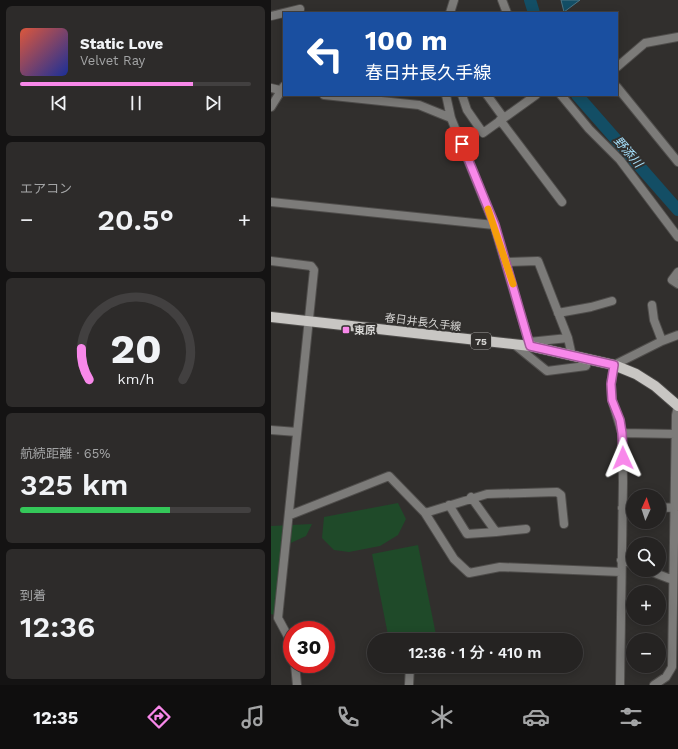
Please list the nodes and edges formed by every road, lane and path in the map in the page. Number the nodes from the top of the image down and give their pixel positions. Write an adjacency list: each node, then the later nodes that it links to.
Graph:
1 (301, 0): 4 (street)
2 (454, 0): 5 (street)
3 (502, 0): 6 (street)
4 (299, 11)
5 (450, 12)
6 (507, 12)
7 (283, 14): 8 (street)
8 (271, 16)
9 (678, 36): 10 (street)
10 (618, 67)
11 (271, 88): 13 (street)
12 (618, 88): 23 (street)
13 (283, 89): 20 (street)
14 (351, 96): 21 (street)
15 (446, 96): 21 (street)
16 (462, 96): 22 (street)
17 (488, 96): 22 (street)
18 (562, 96): 27 (street)
19 (524, 98): 22 (street)
20 (271, 107)
21 (451, 118): 26 (street)
22 (502, 119): 25 (street)
23 (678, 162)
24 (271, 202): 26 (street)
25 (562, 202)
26 (495, 225): 29 (street)
27 (678, 237)
28 (271, 261): 36 (street)
29 (506, 262): 34 (street); 40 (street)
30 (678, 272): 31 (street)
31 (678, 284)
32 (612, 301): 34 (street)
33 (652, 305): 39 (street)
34 (559, 313): 38 (street)
35 (271, 317): 36 (main road, 春日井長久手線 / 75)
36 (309, 321): 41 (main road, 春日井長久手線 / 75); 47 (street)
37 (678, 335): 39 (street)
38 (567, 338): 40 (street); 42 (street)
39 (662, 341): 44 (street)
40 (529, 344): 41 (main road, 春日井長久手線 / 75); 42 (main road, 春日井長久手線 / 75)
41 (515, 345): 43 (street)
42 (573, 356): 43 (main road, 春日井長久手線 / 75)
43 (588, 360): 44 (main road, 春日井長久手線 / 75)
44 (614, 365): 45 (main road, 春日井長久手線 / 75); 48 (street)
45 (678, 406): 49 (street)
46 (271, 430): 47 (street)
47 (297, 432): 57 (street)
48 (622, 433): 49 (street); 52 (street)
49 (676, 434): 55 (street)
50 (471, 497): 51 (street); 58 (street); 60 (street)
51 (449, 505): 56 (street); 60 (street)
52 (622, 508): 53 (street); 62 (street)
53 (626, 508)
54 (666, 510): 55 (street)
55 (677, 512): 61 (street)
56 (425, 513): 57 (street); 64 (street)
57 (290, 515): 68 (street)
58 (564, 524)
59 (526, 529): 60 (street)
60 (496, 532)
61 (676, 544): 66 (street)
62 (621, 560): 63 (street); 64 (street)
63 (626, 562)
64 (621, 572): 75 (street)
65 (665, 577): 66 (street)
66 (673, 580): 67 (street)
67 (675, 607): 70 (street)
68 (275, 619): 69 (street)
69 (283, 631)
70 (675, 645): 76 (street)
71 (296, 673): 73 (street)
72 (410, 673): 74 (street)
73 (297, 685)
74 (409, 685)
75 (620, 685)
76 (654, 685)

